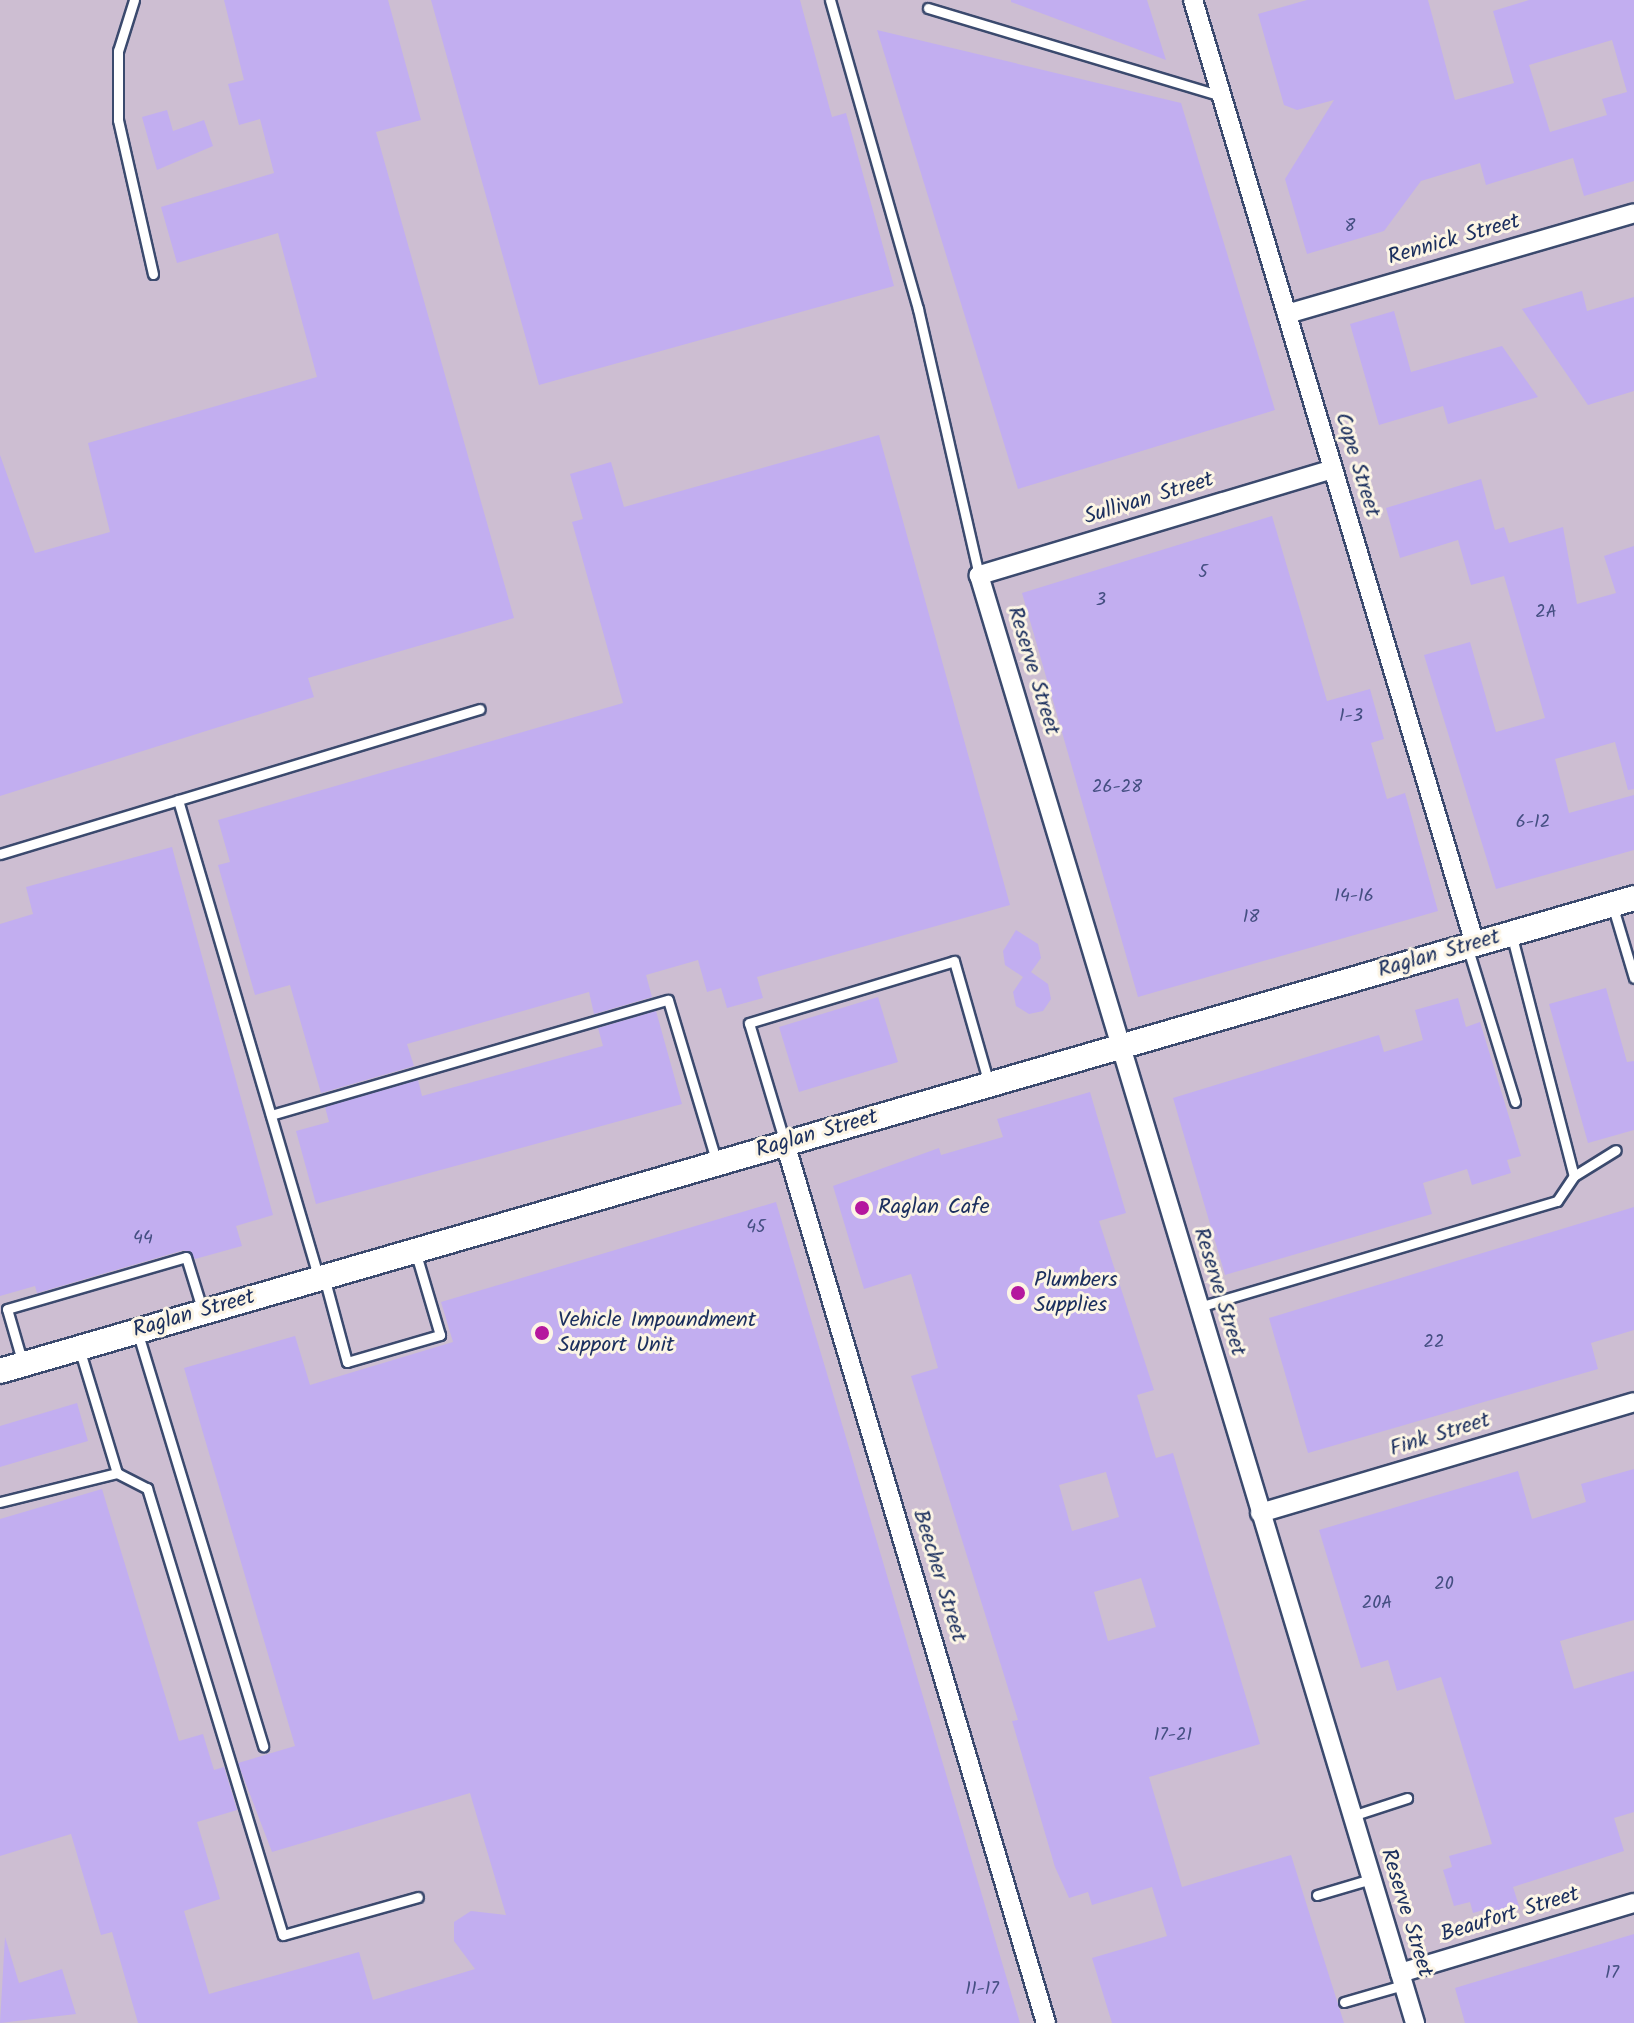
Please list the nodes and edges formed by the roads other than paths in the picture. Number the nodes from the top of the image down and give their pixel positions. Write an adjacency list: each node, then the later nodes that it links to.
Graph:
1 (134, 0): 7 (lane)
2 (830, 0): 10 (lane)
3 (1199, 2): 5 (street, Cope Street)
4 (928, 8): 5 (lane)
5 (1222, 96): 8 (street, Cope Street)
6 (1634, 213): 8 (street, Rennick Street)
7 (153, 274)
8 (1287, 314): 9 (street, Cope Street)
9 (1333, 469): 10 (street, Sullivan Street); 16 (street, Cope Street)
10 (979, 575): 18 (street, Reserve Street)
11 (480, 709): 12 (lane)
12 (178, 800): 13 (lane); 21 (lane)
13 (0, 854)
14 (1623, 901): 15 (street, Raglan Street); 17 (lane)
15 (1511, 933): 16 (street, Raglan Street); 25 (lane)
16 (1471, 945): 18 (street, Raglan Street); 20 (lane)
17 (1634, 978)
18 (1121, 1046): 19 (street, Raglan Street); 28 (street, Reserve Street)
19 (989, 1084): 22 (street, Raglan Street); 22 (lane)
20 (1515, 1102)
21 (271, 1115): 24 (lane); 27 (lane)
22 (785, 1143): 24 (street, Raglan Street); 46 (street, Beecher Street)
23 (1616, 1150): 25 (lane)
24 (717, 1163): 26 (street, Raglan Street)
25 (1574, 1176): 28 (lane)
26 (415, 1251): 27 (street, Raglan Street); 27 (lane)
27 (322, 1278): 29 (street, Raglan Street)
28 (1199, 1307): 36 (street, Reserve Street)
29 (203, 1312): 30 (street, Raglan Street); 32 (lane)
30 (137, 1331): 31 (street, Raglan Street); 37 (lane)
31 (79, 1347): 32 (street, Raglan Street); 34 (lane)
32 (12, 1367)
33 (1634, 1402): 36 (street, Fink Street)
34 (117, 1473): 35 (lane); 42 (lane)
35 (0, 1502)
36 (1260, 1513): 39 (street, Reserve Street)
37 (263, 1746)
38 (1407, 1798): 39 (lane)
39 (1352, 1816): 40 (street, Reserve Street)
40 (1371, 1879): 41 (lane); 44 (street, Reserve Street)
41 (1317, 1895)
42 (418, 1897)
43 (1634, 1903): 44 (street, Beaufort Street)
44 (1402, 1979): 45 (lane); 47 (street, Reserve Street)
45 (1344, 2002)
46 (1046, 2023)
47 (1415, 2023)

